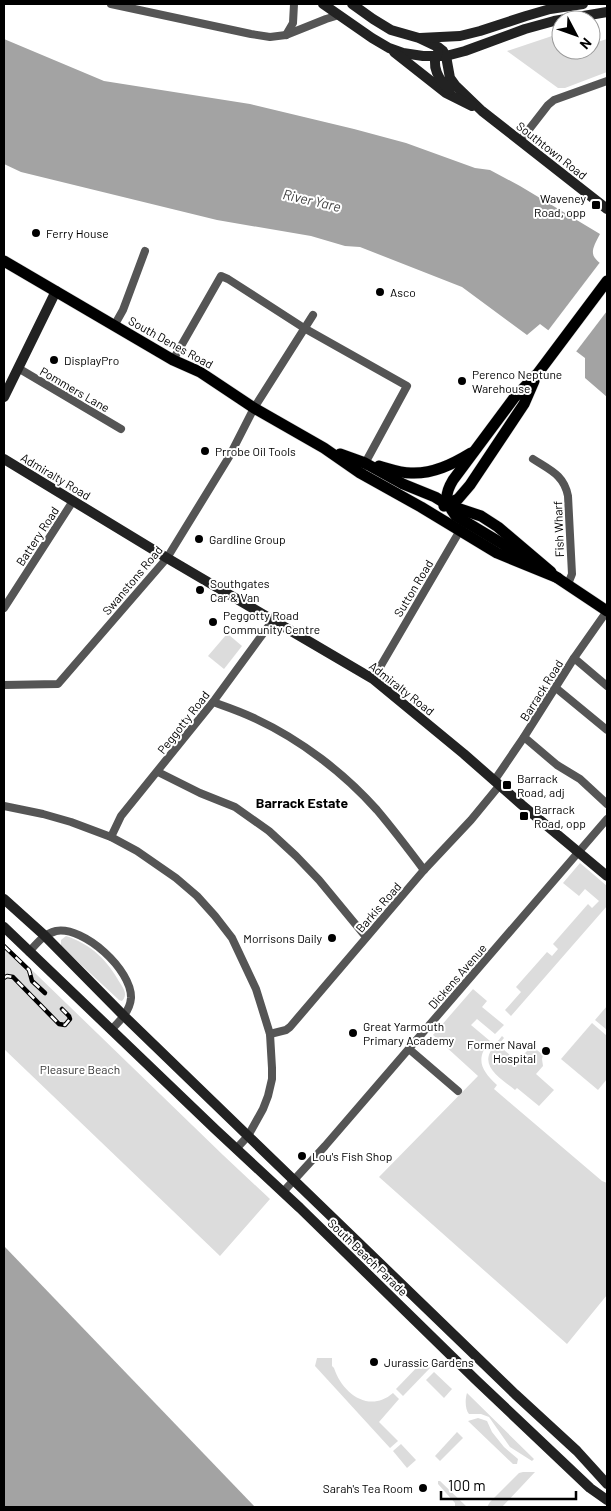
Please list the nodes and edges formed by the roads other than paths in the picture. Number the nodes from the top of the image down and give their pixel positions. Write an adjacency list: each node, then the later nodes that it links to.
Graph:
1 (111, 4): 8 (street)
2 (294, 4): 8 (street)
3 (323, 4): 7 (street)
4 (352, 4): 10 (street)
5 (583, 4): 9 (street)
6 (607, 12): 12 (street)
7 (339, 16): 8 (street); 11 (street)
8 (286, 35)
9 (460, 36): 10 (street); 12 (street)
10 (419, 38): 12 (street)
11 (389, 48): 12 (street); 14 (street, Southtown Road)
12 (441, 53): 14 (street); 15 (street, Southtown Road)
13 (607, 81): 16 (street)
14 (466, 103): 15 (street, Southtown Road)
15 (482, 111): 16 (street, Southtown Road)
16 (520, 141): 17 (street, Southtown Road)
17 (607, 209)
18 (144, 252): 23 (street)
19 (4, 261): 21 (main road, South Denes Road)
20 (607, 281): 27 (main road)
21 (56, 291): 23 (main road, South Denes Road); 26 (street)
22 (313, 314): 24 (street, Swanstons Road)
23 (114, 326): 25 (main road, South Denes Road)
24 (304, 328): 25 (street); 29 (street, Swanstons Road); 34 (street)
25 (173, 360): 29 (main road, South Denes Road)
26 (18, 368): 28 (street); 30 (street, Pommers Lane)
27 (538, 373): 31 (main road); 35 (main road)
28 (4, 397)
29 (254, 408): 34 (main road, South Denes Road); 40 (street, Swanstons Road)
30 (121, 428)
31 (476, 449): 34 (main road); 37 (main road)
32 (4, 459): 36 (street, Admiralty Road)
33 (533, 459): 41 (street, Fish Wharf)
34 (363, 468): 37 (main road, South Denes Road); 38 (main road, South Denes Road)
35 (470, 485): 37 (main road); 39 (main road)
36 (73, 501): 40 (street, Admiralty Road); 42 (street, Battery Road)
37 (448, 504): 38 (main road); 39 (main road, South Denes Road)
38 (421, 507): 39 (main road, South Denes Road)
39 (465, 518): 41 (main road, South Denes Road); 41 (main road, South Denes Road); 46 (street, Sutton Road)
40 (167, 558): 44 (street, Admiralty Road); 47 (street, Swanstons Road)
41 (563, 581): 43 (main road, South Denes Road)
42 (4, 608)
43 (607, 611): 45 (street, Barrack Road)
44 (274, 620): 46 (street, Admiralty Road); 50 (street, Peggotty Road)
45 (574, 658): 48 (street); 49 (street, Barrack Road)
46 (373, 679): 54 (street, Admiralty Road)
47 (4, 685)
48 (607, 686)
49 (556, 688): 51 (street); 52 (street, Barrack Road)
50 (213, 702): 53 (street, Peggotty Road); 60 (street)
51 (607, 730)
52 (524, 737): 54 (street, Barrack Road); 55 (street)
53 (158, 772): 58 (street, Peggotty Road); 65 (street)
54 (496, 784): 59 (street, Admiralty Road); 60 (street, Barkis Road)
55 (607, 804)
56 (4, 806): 58 (street)
57 (607, 819): 59 (street, Dickens Avenue)
58 (111, 837): 69 (street)
59 (579, 853): 61 (street, Admiralty Road); 70 (street, Dickens Avenue)
60 (424, 870): 65 (street, Barkis Road)
61 (607, 876)
62 (4, 900): 64 (street, South Beach Parade)
63 (4, 927): 66 (street, South Beach Parade)
64 (44, 935): 66 (street); 67 (street, South Beach Parade); 67 (street)
65 (366, 937): 69 (street, Barkis Road)
66 (29, 952): 68 (street, South Beach Parade)
67 (124, 1016): 68 (street); 72 (street, South Beach Parade)
68 (112, 1030): 73 (street, South Beach Parade)
69 (270, 1034): 72 (street)
70 (410, 1049): 71 (street); 74 (street, Dickens Avenue)
71 (458, 1091)
72 (248, 1136): 73 (street); 74 (street, South Beach Parade)
73 (236, 1149): 75 (street, South Beach Parade)
74 (295, 1180): 75 (street, Dickens Avenue); 76 (street, South Beach Parade)
75 (283, 1192): 77 (street, South Beach Parade)
76 (607, 1484)
77 (607, 1500)

